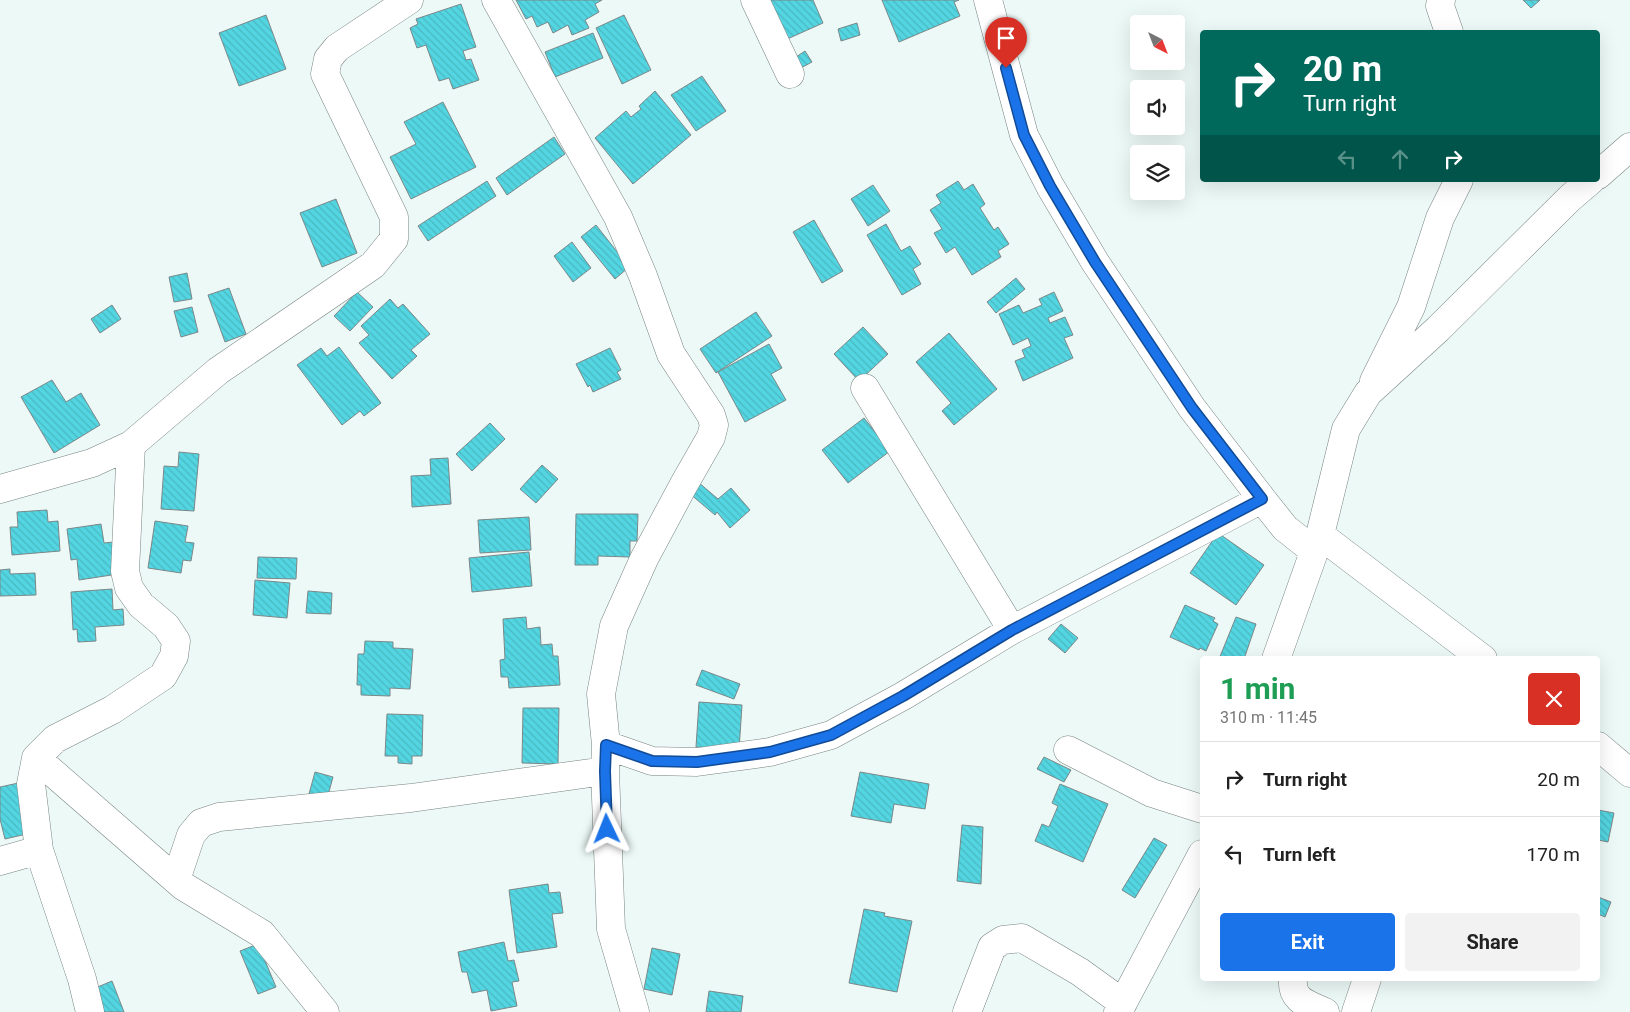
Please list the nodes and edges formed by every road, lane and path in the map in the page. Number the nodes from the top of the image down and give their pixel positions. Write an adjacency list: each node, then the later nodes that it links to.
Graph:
1 (409, 0): 14 (street)
2 (496, 0): 24 (street)
3 (755, 0): 7 (street)
4 (988, 0): 16 (street)
5 (1441, 0): 6 (street)
6 (1448, 30)
7 (790, 74)
8 (1630, 147): 9 (street)
9 (1600, 173)
10 (1458, 182): 13 (street)
11 (1589, 182): 13 (street)
12 (865, 388): 18 (street)
13 (1368, 393): 17 (street)
14 (130, 445): 15 (street); 23 (street)
15 (0, 489)
16 (1262, 499): 17 (street); 18 (street)
17 (1317, 543): 19 (street); 20 (street)
18 (1012, 630): 24 (street)
19 (1277, 656)
20 (1478, 656)
21 (1600, 748): 25 (street)
22 (1068, 750): 26 (street)
23 (36, 758): 27 (street); 30 (street)
24 (606, 758): 30 (street); 37 (street)
25 (1630, 773)
26 (1200, 808)
27 (39, 850): 28 (street); 35 (street)
28 (0, 861)
29 (1200, 862): 31 (street)
30 (176, 880): 36 (street)
31 (1195, 882): 34 (street)
32 (1293, 981): 39 (street)
33 (1366, 981): 40 (street)
34 (1120, 1007): 38 (street)
35 (90, 1012)
36 (326, 1012)
37 (635, 1012)
38 (967, 1012)
39 (1325, 1012)
40 (1356, 1012)

